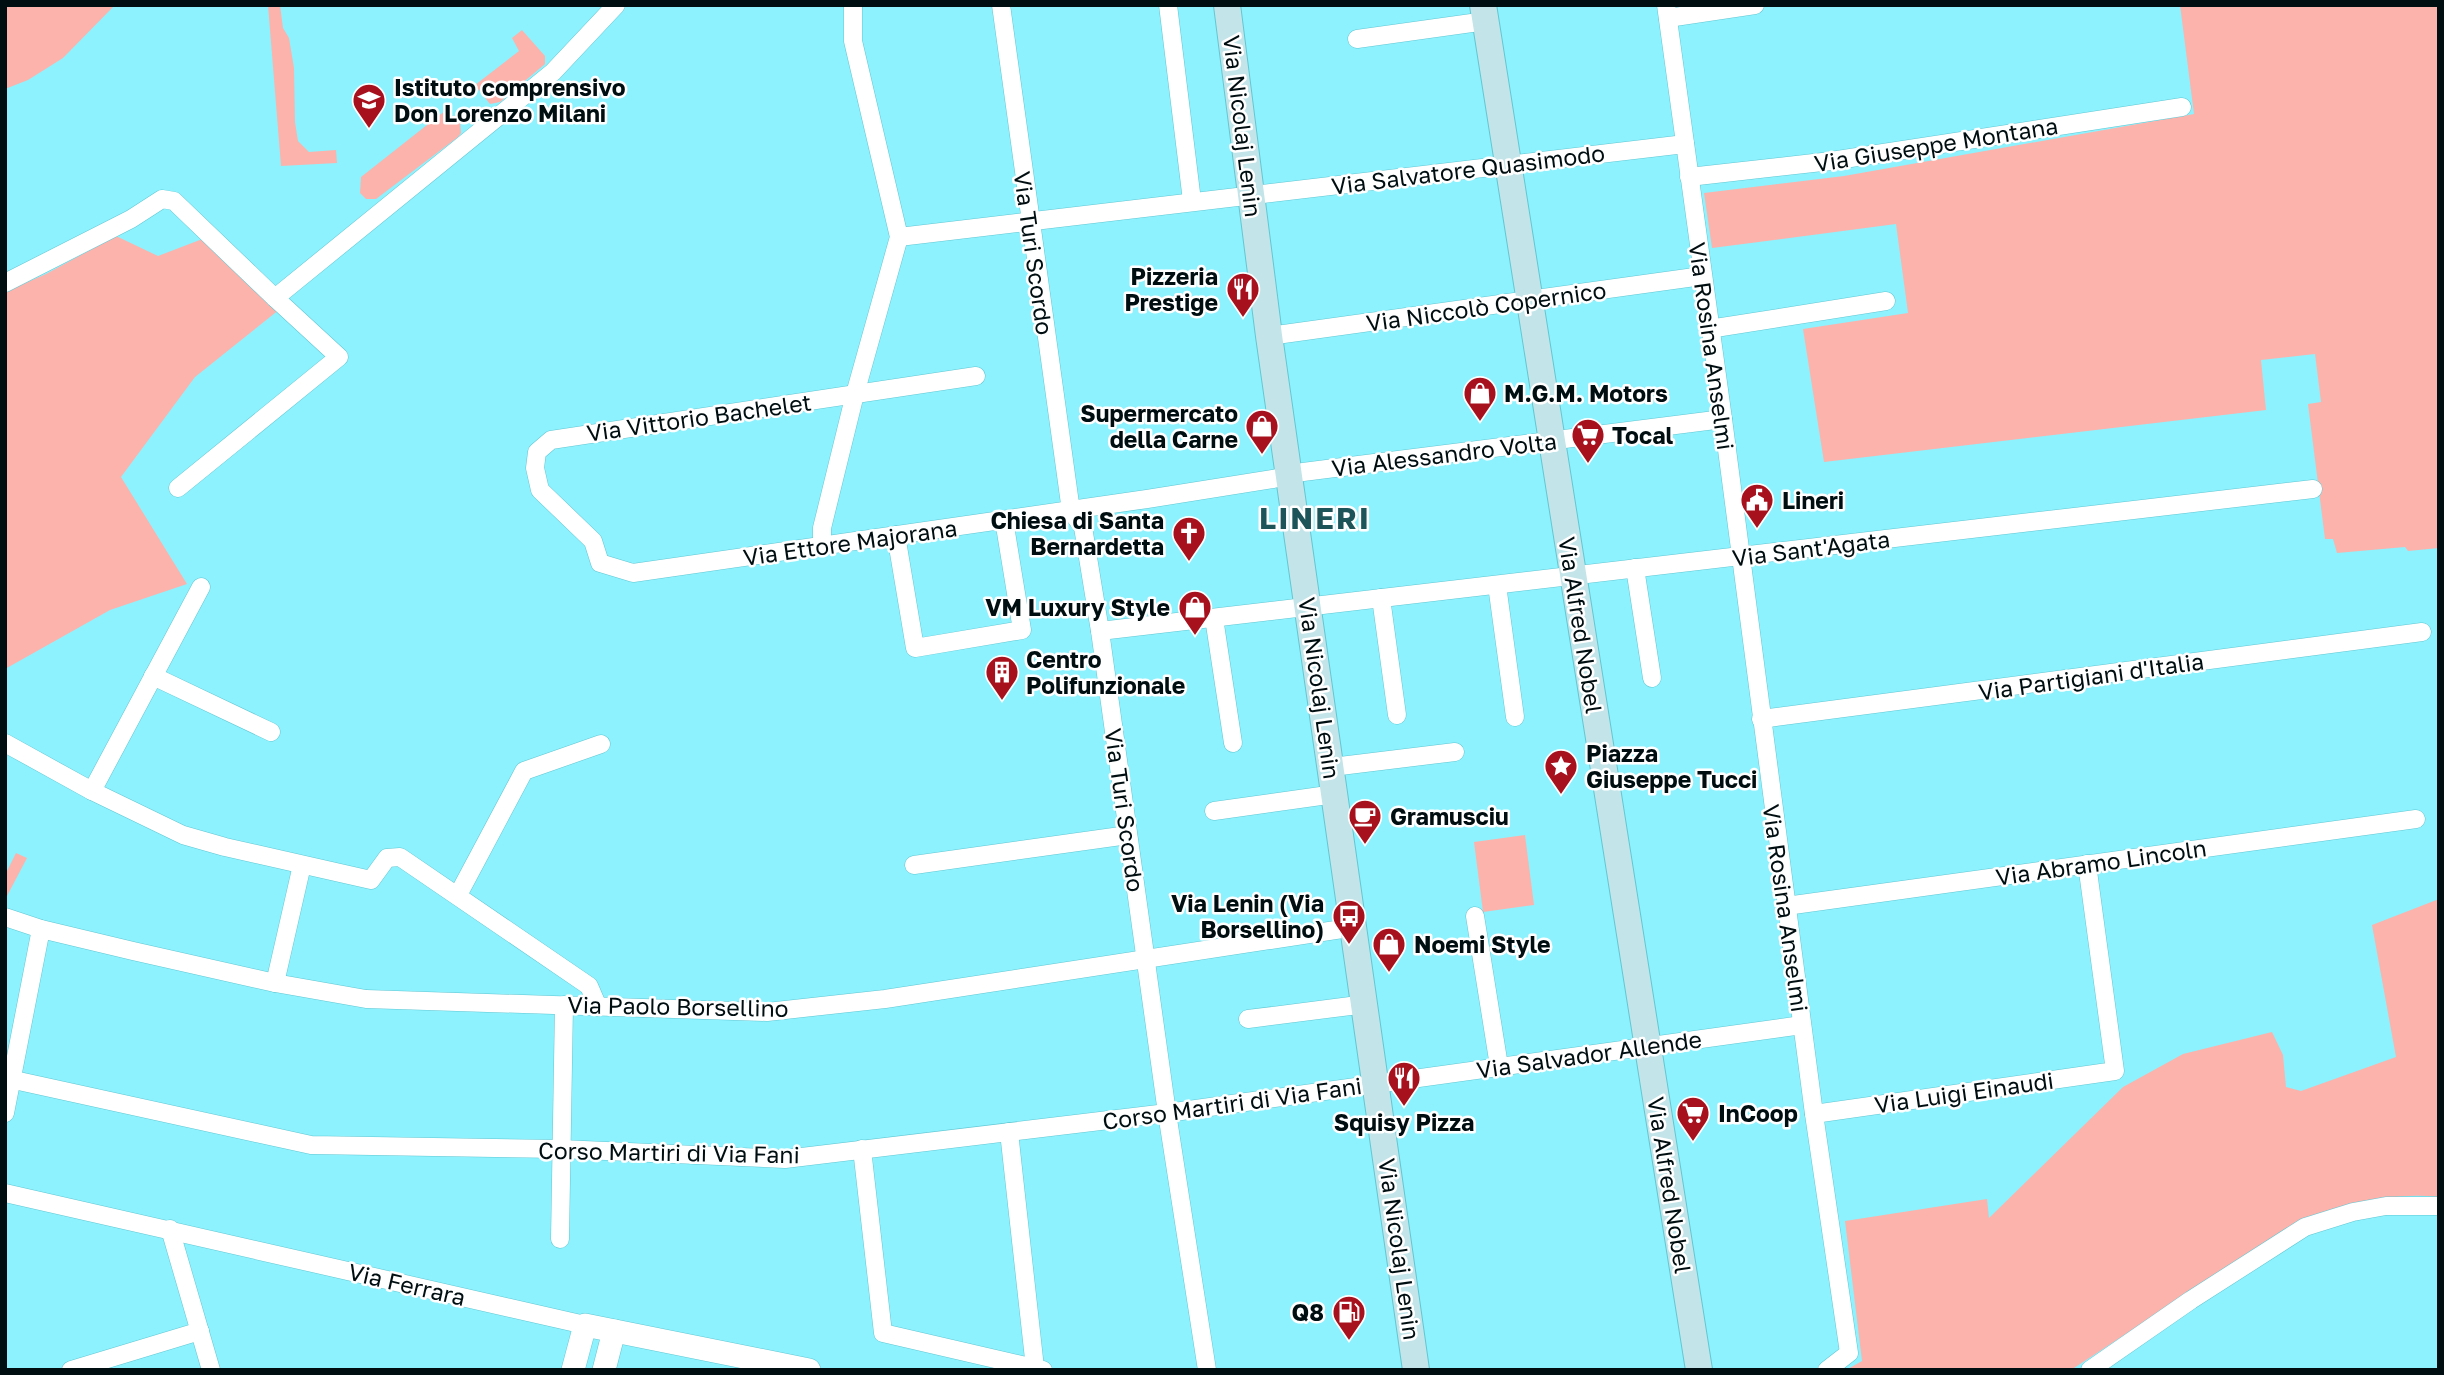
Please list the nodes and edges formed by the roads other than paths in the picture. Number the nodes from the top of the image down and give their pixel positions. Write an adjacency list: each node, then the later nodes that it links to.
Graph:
1 (616, 5): 20 (street)
2 (853, 5): 17 (street)
3 (1001, 5): 16 (street, Via Turi Scordo)
4 (1168, 5): 15 (street)
5 (1227, 5): 14 (main road, Via Nicolaj Lenin)
6 (1755, 5): 7 (street)
7 (1667, 12): 11 (street, Via Rosina Anselmi)
8 (1484, 13): 9 (street); 12 (main road, Via Alfred Nobel)
9 (1357, 38)
10 (2182, 107): 13 (street, Via Giuseppe Montana)
11 (1685, 144): 12 (street, Via Salvatore Quasimodo); 13 (street, Via Rosina Anselmi)
12 (1508, 164): 14 (street, Via Salvatore Quasimodo); 21 (main road, Via Alfred Nobel)
13 (1689, 177): 18 (street, Via Rosina Anselmi)
14 (1252, 194): 15 (street, Via Salvatore Quasimodo); 24 (main road, Via Nicolaj Lenin)
15 (1192, 201): 16 (street, Via Salvatore Quasimodo)
16 (1029, 221): 17 (street, Via Salvatore Quasimodo); 32 (street, Via Turi Scordo)
17 (899, 237): 26 (street)
18 (1702, 276): 21 (street, Via Niccolò Copernico); 23 (street, Via Rosina Anselmi)
19 (5, 284): 20 (street)
20 (275, 298): 30 (street)
21 (1530, 300): 24 (street, Via Niccolò Copernico); 28 (main road, Via Alfred Nobel)
22 (1886, 302): 23 (street)
23 (1709, 329): 27 (street, Via Rosina Anselmi)
24 (1269, 336): 29 (main road, Via Nicolaj Lenin)
25 (976, 376): 26 (street, Via Vittorio Bachelet)
26 (855, 394): 35 (street, Via Vittorio Bachelet); 36 (street)
27 (1723, 419): 28 (street, Via Alessandro Volta); 37 (street, Via Rosina Anselmi)
28 (1551, 440): 29 (street, Via Alessandro Volta); 39 (main road, Via Alfred Nobel)
29 (1290, 476): 32 (street, Via Ettore Majorana); 43 (main road, Via Nicolaj Lenin)
30 (178, 488)
31 (2314, 489): 37 (street, Via Sant'Agata)
32 (1071, 510): 33 (street, Via Ettore Majorana); 45 (street, Via Turi Scordo)
33 (1004, 520): 34 (street, Via Ettore Majorana); 34 (street)
34 (896, 535): 36 (street, Via Ettore Majorana)
35 (593, 541): 36 (street, Via Ettore Majorana)
36 (822, 546)
37 (1741, 556): 38 (street, Via Sant'Agata); 51 (street, Via Rosina Anselmi)
38 (1635, 568): 39 (street, Via Sant'Agata); 48 (street)
39 (1573, 576): 40 (street, Via Sant'Agata); 79 (main road, Via Alfred Nobel)
40 (1497, 585): 42 (street, Via Sant'Agata); 50 (street)
41 (201, 587): 47 (street)
42 (1381, 598): 43 (street, Via Sant'Agata); 49 (street)
43 (1309, 607): 44 (street, Via Sant'Agata); 57 (main road, Via Nicolaj Lenin)
44 (1214, 618): 45 (street, Via Sant'Agata); 53 (street)
45 (1100, 631): 62 (street, Via Turi Scordo)
46 (2421, 632): 51 (street, Via Partigiani d'Italia)
47 (153, 676): 52 (street); 58 (street)
48 (1652, 678)
49 (1396, 715)
50 (1516, 717)
51 (1761, 719): 67 (street, Via Rosina Anselmi)
52 (271, 732)
53 (1233, 743)
54 (6, 744): 58 (street)
55 (601, 744): 66 (street)
56 (1455, 752): 57 (street)
57 (1332, 767): 59 (main road, Via Nicolaj Lenin)
58 (92, 791): 64 (street)
59 (1335, 794): 60 (street); 70 (main road, Via Nicolaj Lenin)
60 (1214, 811)
61 (2416, 819): 63 (street, Via Abramo Lincoln)
62 (1128, 835): 65 (street); 72 (street, Via Turi Scordo)
63 (2087, 864): 67 (street, Via Abramo Lincoln); 85 (street, Via Luigi Einaudi)
64 (302, 865): 66 (street); 73 (street)
65 (914, 865)
66 (458, 895): 76 (street)
67 (1786, 906): 78 (street, Via Rosina Anselmi)
68 (1475, 916): 80 (street)
69 (5, 918): 71 (street, Via Paolo Borsellino)
70 (1355, 928): 72 (street, Via Paolo Borsellino); 74 (main road, Via Nicolaj Lenin)
71 (41, 929): 73 (street, Via Paolo Borsellino); 81 (street)
72 (1145, 959): 76 (street, Via Paolo Borsellino); 84 (street, Via Turi Scordo)
73 (275, 983): 75 (street, Via Paolo Borsellino)
74 (1366, 1004): 77 (street); 82 (main road, Via Nicolaj Lenin)
75 (564, 1005): 76 (street, Via Paolo Borsellino); 87 (street)
76 (598, 1007)
77 (1248, 1019)
78 (1802, 1025): 79 (street, Via Salvador Allende); 85 (street, Via Rosina Anselmi)
79 (1648, 1046): 80 (street, Via Salvador Allende); 104 (main road, Via Alfred Nobel)
80 (1499, 1066): 82 (street, Via Salvador Allende)
81 (8, 1078): 83 (street); 87 (street, Corso Martiri di Via Fani)
82 (1377, 1083): 84 (street, Corso Martiri di Via Fani); 103 (main road, Via Nicolaj Lenin)
83 (5, 1113)
84 (1167, 1113): 86 (street, Corso Martiri di Via Fani); 102 (street, Via Turi Scordo)
85 (1814, 1114): 105 (street, Via Rosina Anselmi)
86 (1009, 1132): 88 (street, Corso Martiri di Via Fani); 96 (street)
87 (561, 1149): 88 (street, Corso Martiri di Via Fani); 92 (street)
88 (862, 1149): 96 (street)
89 (5, 1193): 91 (street, Via Ferrara)
90 (2439, 1206): 106 (street)
91 (170, 1229): 93 (street, Via Ferrara); 94 (street)
92 (560, 1239)
93 (585, 1325): 95 (street, Via Ferrara); 99 (street)
94 (200, 1331): 97 (street); 98 (street)
95 (614, 1331): 100 (street); 101 (street, Via Ferrara)
96 (1039, 1369)
97 (71, 1370)
98 (211, 1370)
99 (573, 1370)
100 (604, 1370)
101 (809, 1370)
102 (1207, 1370)
103 (1416, 1370)
104 (1699, 1370)
105 (1827, 1370)
106 (2090, 1370)

